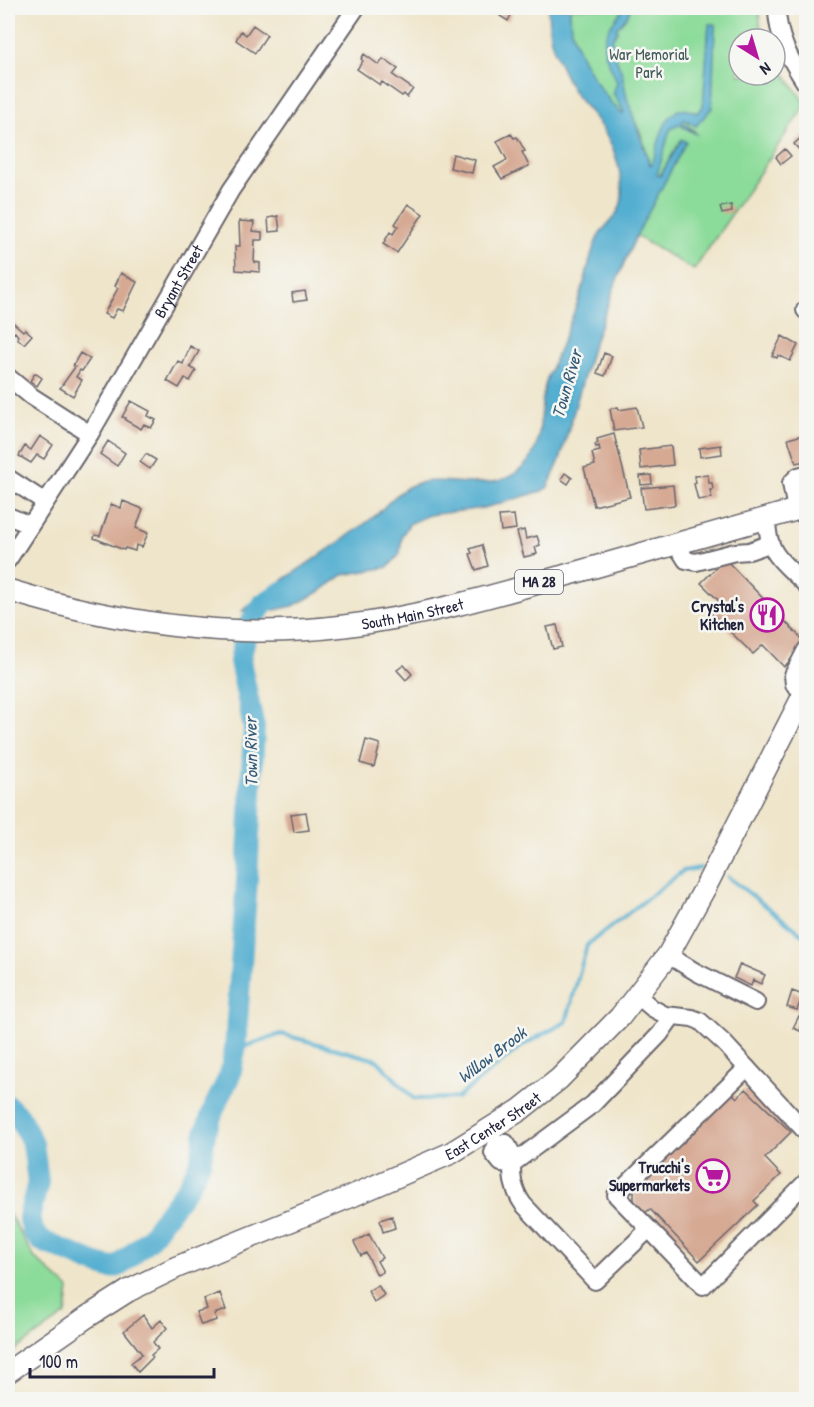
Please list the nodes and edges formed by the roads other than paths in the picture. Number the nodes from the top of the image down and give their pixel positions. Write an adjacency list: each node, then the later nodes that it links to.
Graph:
1 (356, 8): 5 (street, Bryant Street)
2 (777, 8): 3 (street)
3 (807, 84)
4 (8, 376): 5 (street)
5 (90, 434): 8 (street, Bryant Street)
6 (807, 474): 9 (street)
7 (8, 478): 8 (street)
8 (45, 502): 12 (street, Bryant Street)
9 (801, 508): 11 (main road, South Main Street / MA 28)
10 (8, 516): 12 (street)
11 (767, 518): 13 (main road, South Main Street / MA 28); 14 (street)
12 (30, 525): 15 (street, Bryant Street)
13 (676, 544): 14 (street); 17 (main road, South Main Street / MA 28)
14 (769, 544): 16 (street)
15 (8, 560)
16 (807, 585)
17 (8, 591)
18 (807, 650): 19 (street)
19 (806, 692): 20 (main road, East Center Street)
20 (668, 955): 21 (main road, East Center Street); 22 (street)
21 (638, 996): 23 (street); 26 (main road, East Center Street)
22 (756, 1002)
23 (672, 1017): 24 (street); 27 (street)
24 (747, 1068): 25 (street); 29 (street)
25 (807, 1132)
26 (492, 1137): 27 (street); 30 (main road, East Center Street)
27 (512, 1164): 29 (street)
28 (807, 1182): 29 (street)
29 (649, 1230)
30 (8, 1372)

